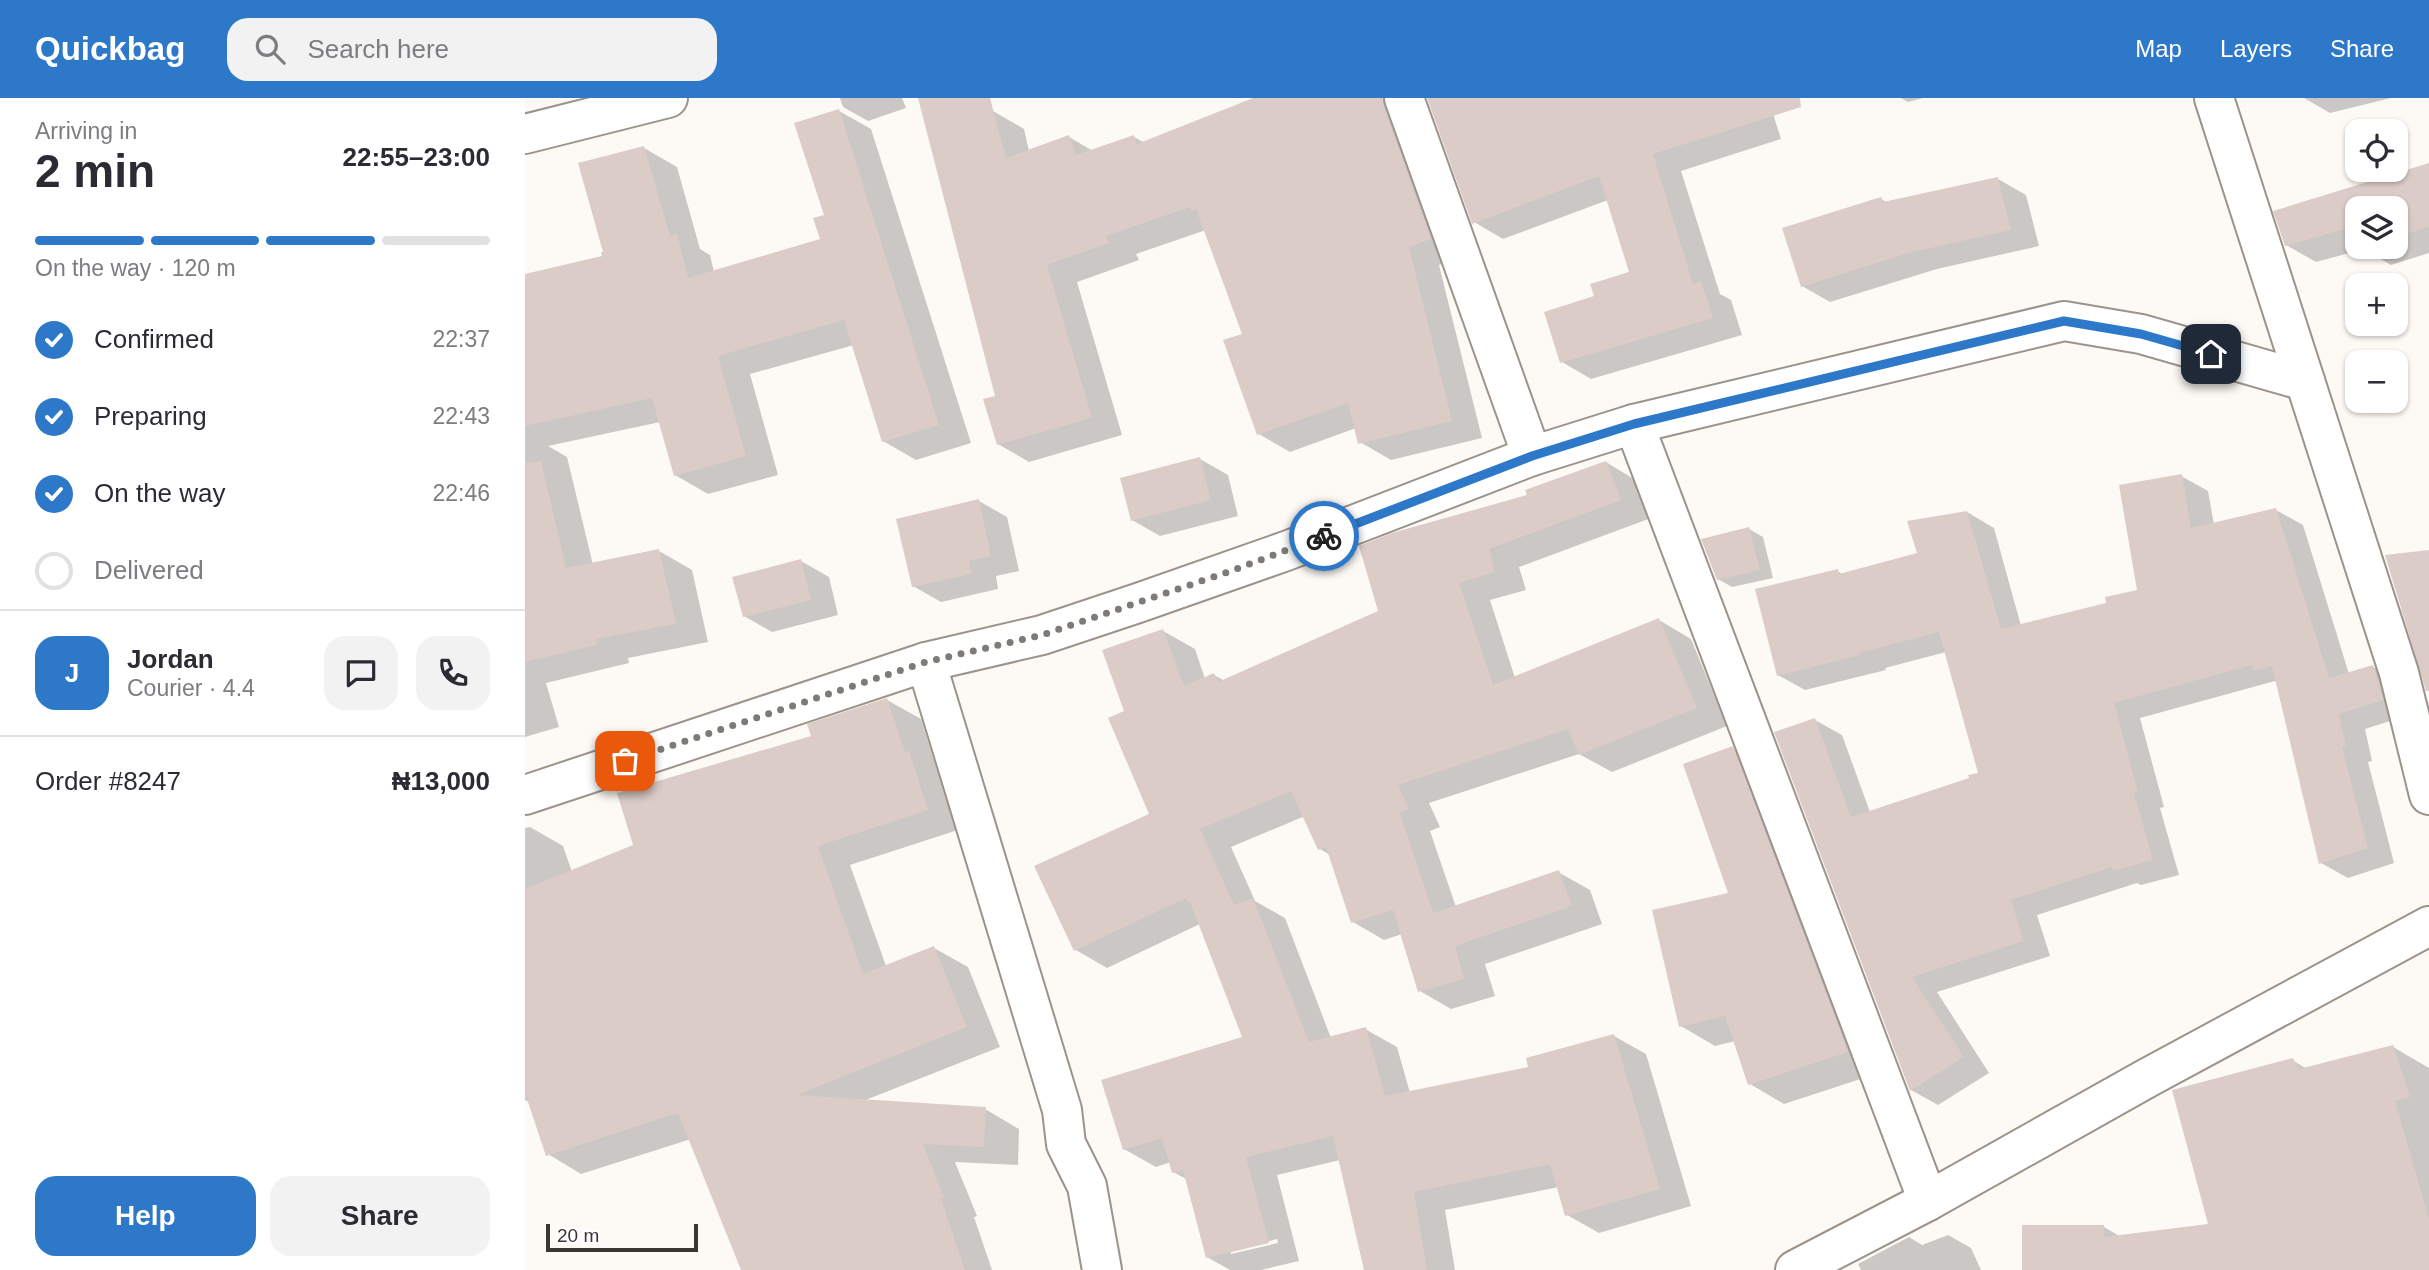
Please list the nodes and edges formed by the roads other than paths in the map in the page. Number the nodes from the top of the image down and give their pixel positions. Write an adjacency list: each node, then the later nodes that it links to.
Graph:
1 (668, 98): 4 (street)
2 (1405, 98): 7 (street)
3 (2214, 98): 5 (street)
4 (525, 134)
5 (2305, 381): 6 (street); 10 (street)
6 (1634, 424): 7 (street); 12 (street)
7 (1532, 456): 8 (street)
8 (926, 662): 9 (street); 13 (street)
9 (525, 794)
10 (2429, 795)
11 (2429, 926): 12 (street)
12 (1928, 1200): 14 (street)
13 (1102, 1270)
14 (1795, 1270)

